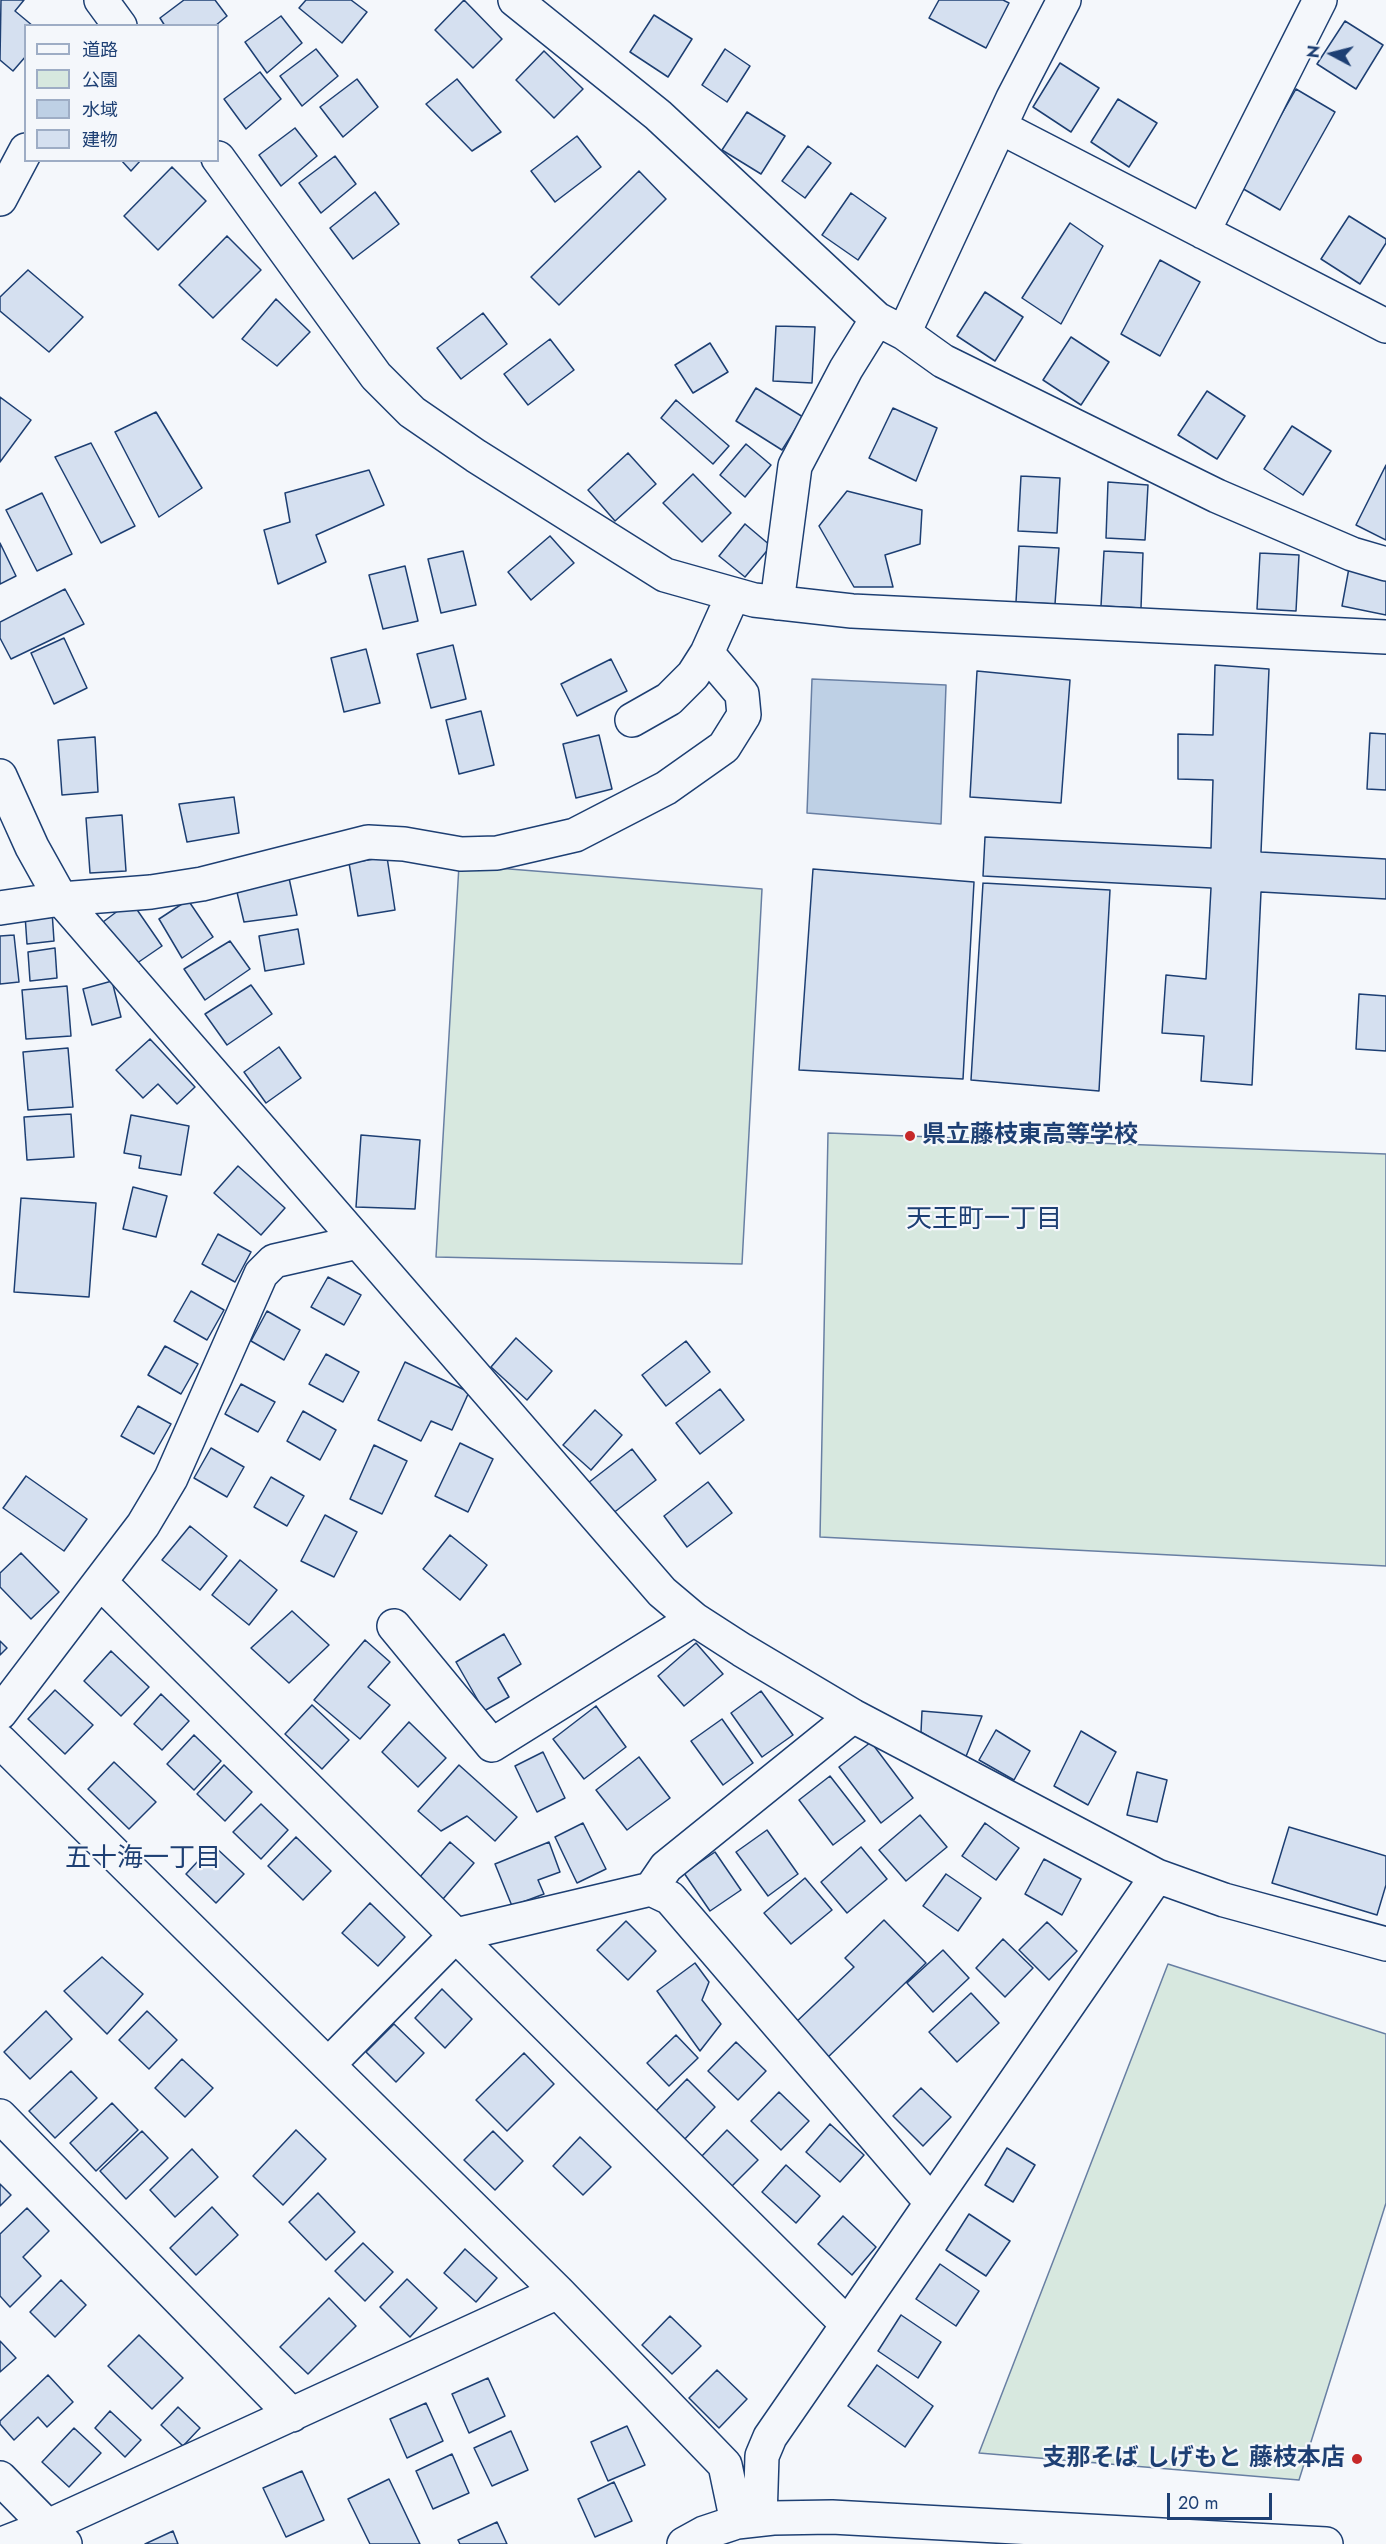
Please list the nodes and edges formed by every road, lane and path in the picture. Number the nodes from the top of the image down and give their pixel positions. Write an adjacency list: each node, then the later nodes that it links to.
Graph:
1 (515, 0): 9 (street)
2 (1064, 0): 4 (street)
3 (1320, 0): 8 (street)
4 (1000, 127): 8 (street); 9 (street)
5 (24, 154): 7 (street)
6 (219, 159): 12 (street)
7 (0, 199)
8 (1203, 232): 10 (street)
9 (890, 326): 11 (street); 13 (street)
10 (1386, 326)
11 (1386, 564)
12 (733, 595): 13 (street); 15 (street)
13 (777, 603): 14 (street)
14 (1386, 637)
15 (707, 653): 16 (street); 18 (street)
16 (632, 720)
17 (0, 776): 18 (street)
18 (61, 899): 19 (street); 20 (street)
19 (0, 908)
20 (358, 1242): 21 (street); 22 (street)
21 (100, 1582): 24 (street); 29 (street)
22 (694, 1619): 23 (street); 25 (street)
23 (394, 1626)
24 (0, 1713)
25 (853, 1716): 27 (street); 28 (street)
26 (0, 1741): 31 (street)
27 (1157, 1876): 30 (street); 33 (street)
28 (651, 1889): 29 (street); 33 (street)
29 (456, 1935): 31 (street); 35 (street)
30 (1386, 1944)
31 (328, 2065): 34 (street)
32 (0, 2116): 36 (street)
33 (931, 2202): 35 (street)
34 (558, 2292): 36 (street); 38 (street)
35 (846, 2323): 38 (street)
36 (292, 2415): 39 (street)
37 (0, 2478): 39 (street)
38 (749, 2521): 41 (street); 42 (street)
39 (57, 2535): 40 (street)
40 (2, 2544)
41 (684, 2544)
42 (1326, 2544)

